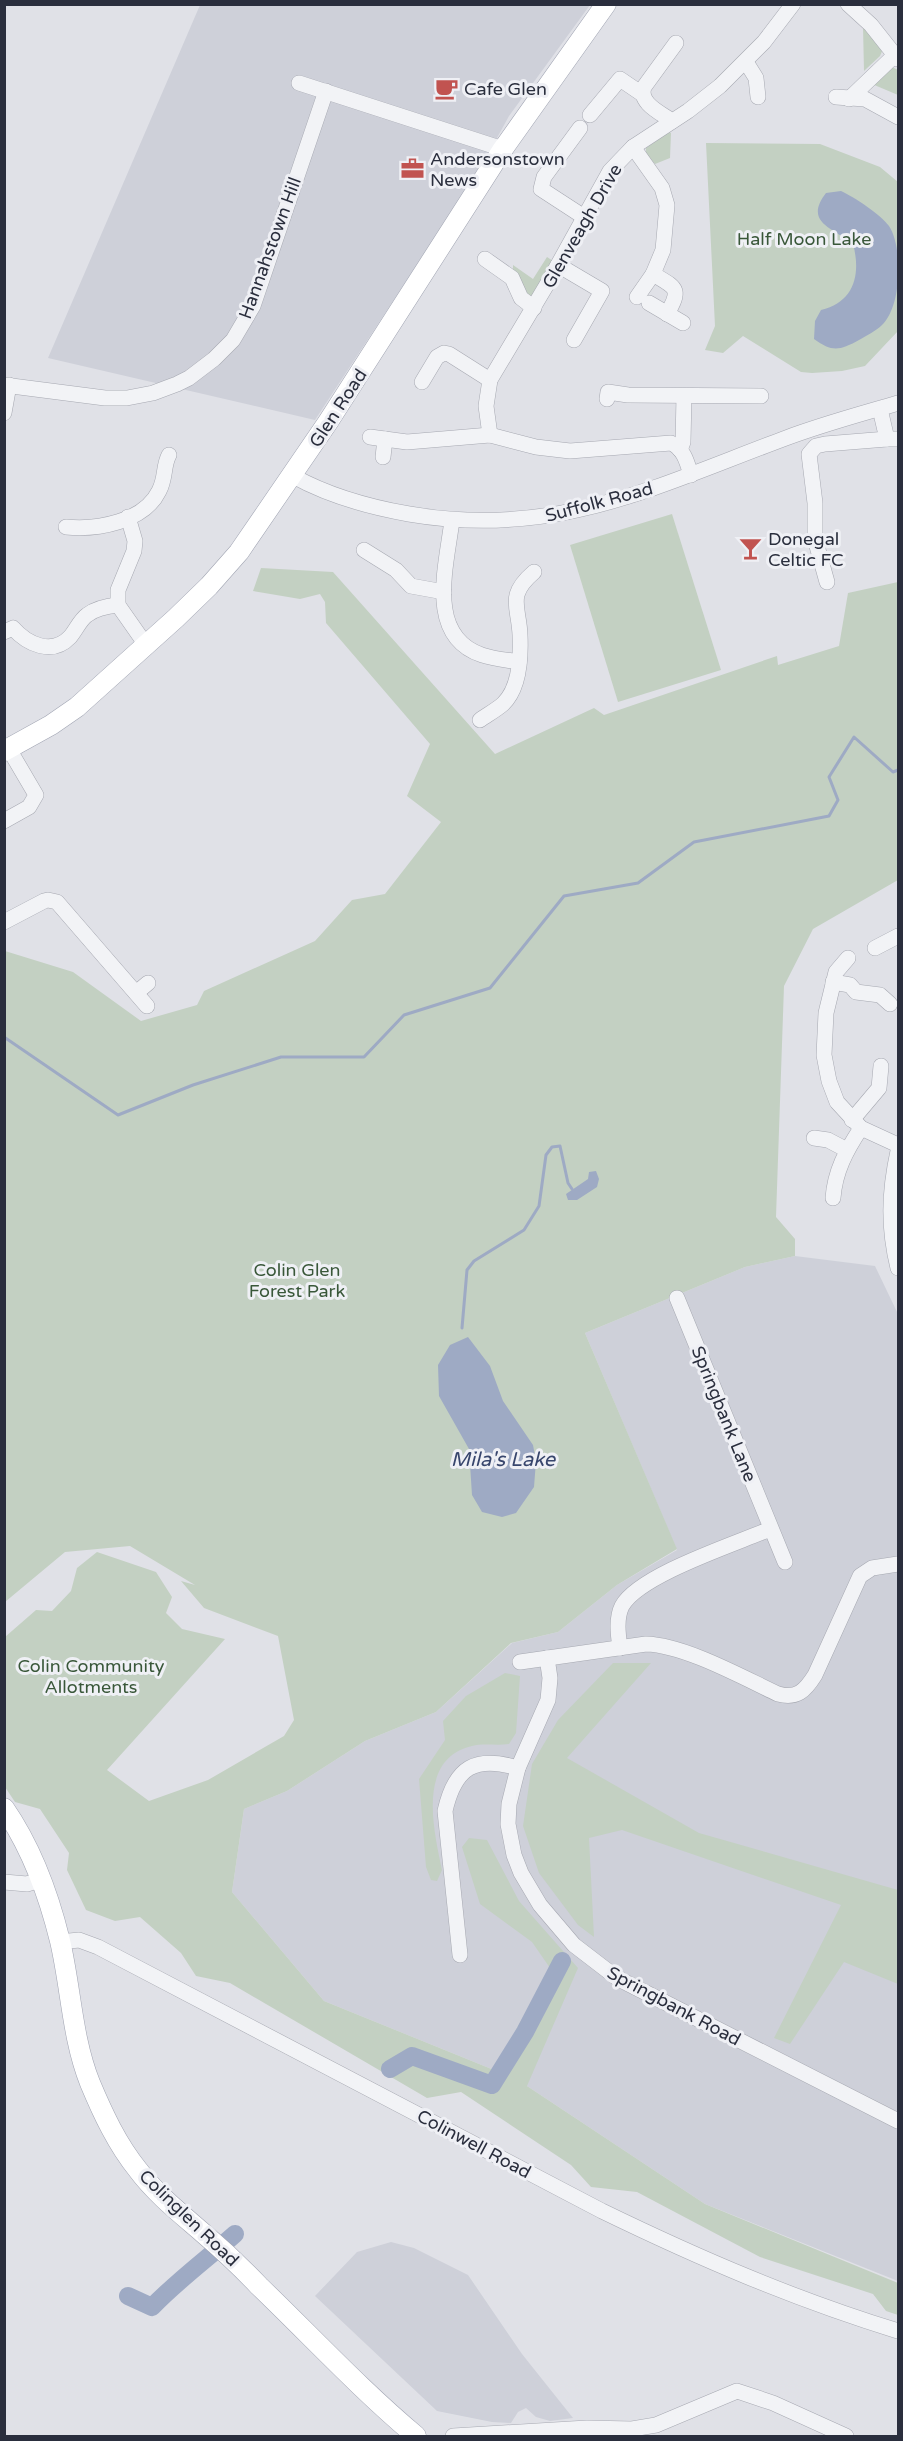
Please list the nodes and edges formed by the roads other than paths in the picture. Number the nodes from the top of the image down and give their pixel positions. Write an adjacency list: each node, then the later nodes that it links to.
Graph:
1 (606, 4): 16 (main road, Glen Road)
2 (793, 4): 6 (street, Glenveagh Drive)
3 (848, 4): 5 (street)
4 (676, 43): 9 (street)
5 (897, 57): 12 (street)
6 (746, 62): 10 (street); 13 (street, Glenveagh Drive)
7 (299, 83): 8 (street)
8 (326, 91): 16 (street); 27 (street, Hannahstown Hill)
9 (642, 94): 11 (street); 13 (street)
10 (758, 97)
11 (590, 115)
12 (898, 117)
13 (672, 121): 15 (street, Glenveagh Drive)
14 (580, 128): 17 (street)
15 (633, 147): 17 (street, Glenveagh Drive); 20 (street)
16 (503, 149): 42 (main road, Glen Road)
17 (584, 217): 19 (street, Glenveagh Drive)
18 (485, 259): 21 (street)
19 (558, 265): 21 (street, Glenveagh Drive); 24 (street)
20 (653, 274): 22 (street); 22 (street)
21 (534, 308): 25 (street, Glenveagh Drive)
22 (667, 314): 23 (street)
23 (682, 323)
24 (574, 340)
25 (490, 380): 26 (street); 34 (street, Glenveagh Drive)
26 (422, 382)
27 (7, 385): 33 (street)
28 (684, 396): 29 (street); 30 (street); 38 (street)
29 (761, 396)
30 (607, 399)
31 (898, 403): 32 (street, Suffolk Road)
32 (880, 409): 37 (street); 41 (street, Suffolk Road)
33 (4, 413)
34 (490, 435): 36 (street); 38 (street)
35 (370, 437): 36 (street)
36 (386, 439): 39 (street)
37 (893, 439): 48 (street)
38 (680, 450): 41 (street)
39 (383, 457)
40 (161, 459): 43 (street)
41 (692, 475): 44 (street, Suffolk Road)
42 (293, 476): 44 (street, Suffolk Road); 52 (main road, Glen Road)
43 (128, 517): 45 (street); 50 (street)
44 (453, 520): 49 (street)
45 (65, 527)
46 (364, 550): 49 (street)
47 (534, 572): 53 (street)
48 (827, 582)
49 (444, 592): 53 (street)
50 (118, 605): 51 (street); 52 (street)
51 (4, 632)
52 (146, 645): 55 (main road, Glen Road)
53 (519, 662): 54 (street)
54 (480, 720)
55 (7, 750): 56 (street)
56 (4, 821)
57 (4, 922): 63 (street)
58 (898, 936): 59 (street)
59 (875, 948)
60 (848, 958): 61 (street)
61 (833, 982): 62 (street); 65 (street)
62 (890, 1004)
63 (147, 1006)
64 (881, 1066): 65 (street)
65 (856, 1124): 67 (street); 68 (street)
66 (814, 1138): 68 (street)
67 (898, 1145)
68 (847, 1150): 70 (street)
69 (898, 1152): 71 (street)
70 (833, 1198)
71 (898, 1268)
72 (677, 1298): 73 (street, Springbank Lane)
73 (770, 1529): 74 (street, Springbank Lane); 76 (street)
74 (785, 1562)
75 (898, 1564): 76 (street)
76 (620, 1647): 77 (street)
77 (548, 1658): 78 (street); 79 (street, Springbank Road)
78 (520, 1662)
79 (518, 1768): 84 (street); 85 (street, Springbank Road)
80 (4, 1808): 81 (main road, Colinglen Road)
81 (40, 1880): 82 (street); 83 (main road, Colinglen Road)
82 (4, 1882)
83 (60, 1942): 86 (street, Colinwell Road); 87 (main road, Colinglen Road)
84 (460, 1955)
85 (898, 2121)
86 (898, 2331)
87 (416, 2436)
88 (453, 2436): 89 (street)
89 (846, 2436)

